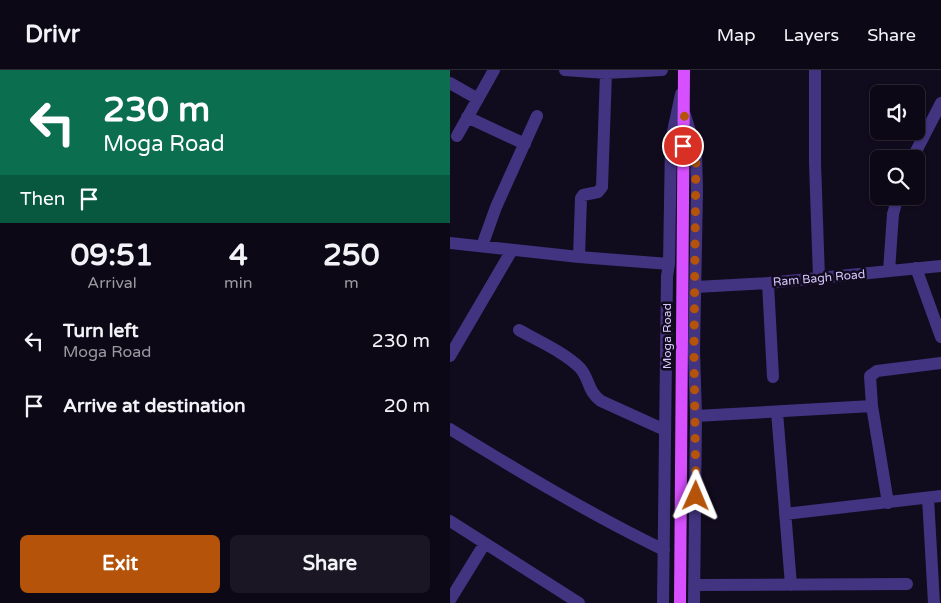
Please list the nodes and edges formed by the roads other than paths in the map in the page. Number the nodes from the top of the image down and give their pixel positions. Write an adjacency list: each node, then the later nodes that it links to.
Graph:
1 (494, 70): 9 (street)
2 (565, 70): 6 (street)
3 (662, 70): 6 (street)
4 (684, 70): 8 (main road, Moga Road)
5 (815, 70): 26 (street)
6 (606, 73): 21 (street)
7 (450, 83): 9 (street)
8 (684, 86): 11 (main road, Moga Road); 22 (street)
9 (478, 99): 13 (street)
10 (941, 103): 16 (street)
11 (684, 115): 28 (street); 52 (main road, Moga Road)
12 (537, 116): 15 (street)
13 (467, 117): 14 (street); 15 (street)
14 (457, 136)
15 (525, 144): 19 (street)
16 (917, 150)
17 (896, 205): 25 (street)
18 (450, 243): 19 (street)
19 (482, 246): 20 (street)
20 (512, 250): 21 (street); 31 (street)
21 (579, 257): 22 (street)
22 (669, 264): 38 (street)
23 (941, 266): 24 (street, Ram Bagh Road)
24 (916, 268): 25 (street, Ram Bagh Road); 30 (street)
25 (889, 272): 26 (street, Ram Bagh Road)
26 (819, 278): 27 (street, Ram Bagh Road)
27 (768, 283): 28 (street, Ram Bagh Road); 33 (street)
28 (696, 287): 36 (street)
29 (519, 330): 38 (street)
30 (941, 337)
31 (450, 356)
32 (941, 363): 34 (street)
33 (773, 377)
34 (872, 406): 35 (street); 40 (street)
35 (777, 412): 36 (street); 41 (street)
36 (696, 416): 47 (street)
37 (450, 429): 44 (street)
38 (665, 430): 44 (street)
39 (935, 497): 40 (street); 45 (street)
40 (888, 503): 41 (street)
41 (785, 514): 48 (street)
42 (450, 521): 43 (street)
43 (485, 543): 49 (street); 50 (street)
44 (664, 550): 51 (street)
45 (937, 557): 54 (street)
46 (907, 584): 48 (street)
47 (695, 585): 48 (street); 53 (street)
48 (791, 585)
49 (452, 600)
50 (579, 603)
51 (663, 603)
52 (680, 603)
53 (694, 603)
54 (934, 603)

